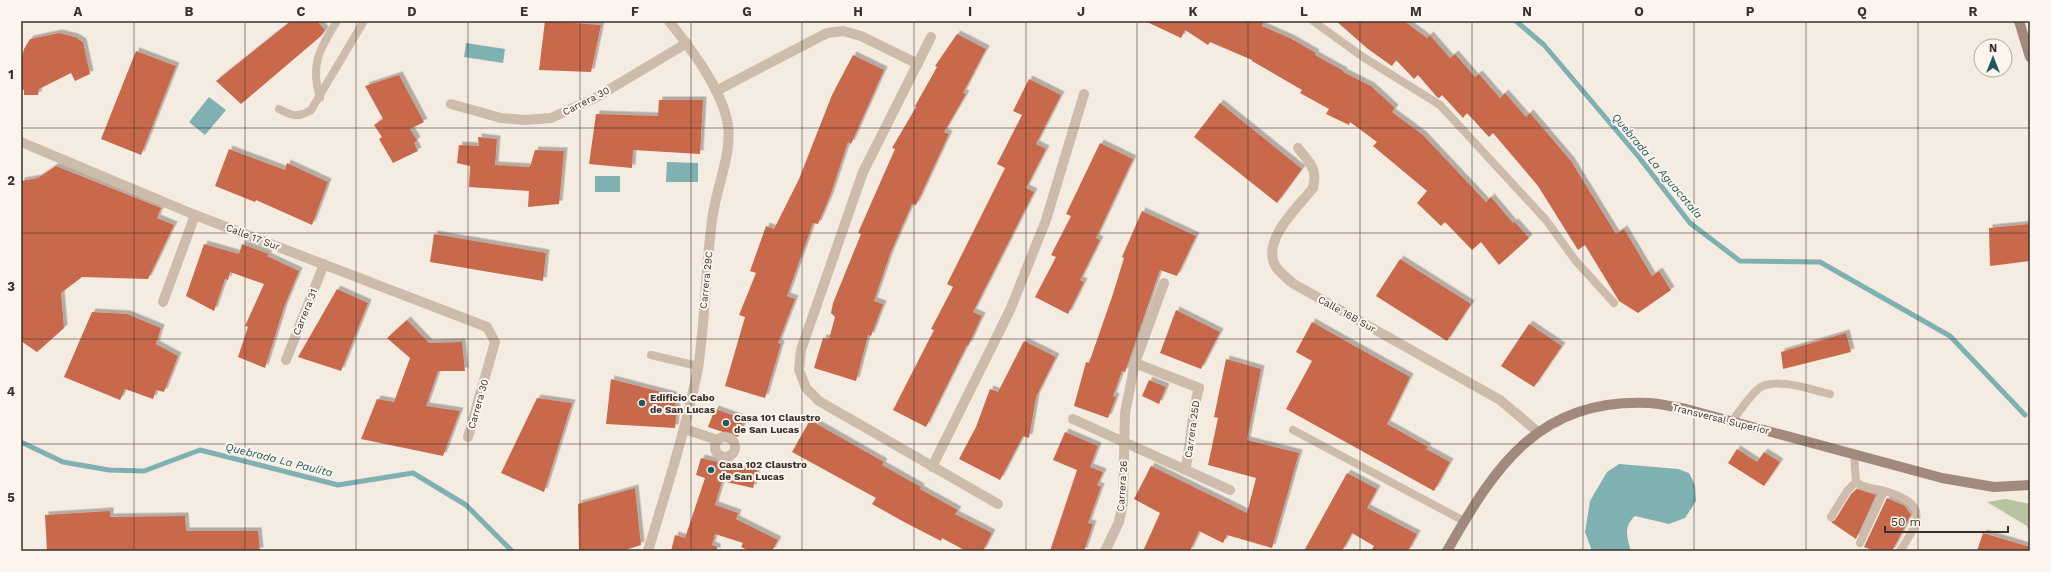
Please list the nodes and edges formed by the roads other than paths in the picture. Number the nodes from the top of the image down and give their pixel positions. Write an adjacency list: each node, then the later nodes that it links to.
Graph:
1 (337, 21): 12 (lane)
2 (364, 21): 12 (lane)
3 (669, 21): 7 (street, Carrera 29C)
4 (1313, 21): 21 (lane)
5 (2019, 22): 8 (main road)
6 (931, 38): 9 (street)
7 (687, 44): 10 (street, Carrera 29C); 13 (street, Carrera 30)
8 (2030, 57)
9 (918, 64): 10 (street); 37 (street)
10 (716, 91): 26 (street, Carrera 29C)
11 (1084, 94): 37 (street)
12 (320, 98): 14 (lane)
13 (451, 104)
14 (279, 108)
15 (21, 142): 17 (street, Calle 17 Sur)
16 (1298, 148): 32 (street, Calle 16B Sur)
17 (195, 215): 18 (street, Calle 17 Sur); 20 (street)
18 (324, 264): 22 (street, Calle 17 Sur); 24 (street, Carrera 31)
19 (1164, 283): 25 (street, Carrera 26)
20 (163, 302)
21 (1614, 303)
22 (487, 327): 33 (street, Carrera 30)
23 (651, 355): 26 (lane)
24 (286, 360)
25 (1135, 363): 35 (street, Carrera 26); 38 (street, Carrera 25D)
26 (698, 366): 30 (street, Carrera 29C)
27 (1830, 394): 29 (lane)
28 (1073, 419): 35 (street)
29 (1732, 421): 32 (main road, Transversal Superior); 36 (main road, Transversal Superior)
30 (685, 429): 34 (street); 47 (street, Carrera 29C)
31 (1294, 430): 45 (lane)
32 (1538, 432): 45 (main road, Transversal Superior)
33 (468, 437)
34 (717, 440)
35 (1124, 442): 38 (street); 48 (street, Carrera 26)
36 (1854, 454): 39 (lane); 40 (main road, Transversal Superior)
37 (932, 467): 43 (street)
38 (1185, 470): 41 (street)
39 (1856, 482): 42 (lane); 44 (lane)
40 (2030, 485)
41 (1230, 490)
42 (1884, 491): 46 (lane); 50 (lane)
43 (998, 504)
44 (1831, 517)
45 (1464, 521): 49 (main road, Transversal Superior)
46 (1860, 543)
47 (648, 551)
48 (1105, 551)
49 (1447, 551)
50 (1900, 551)

